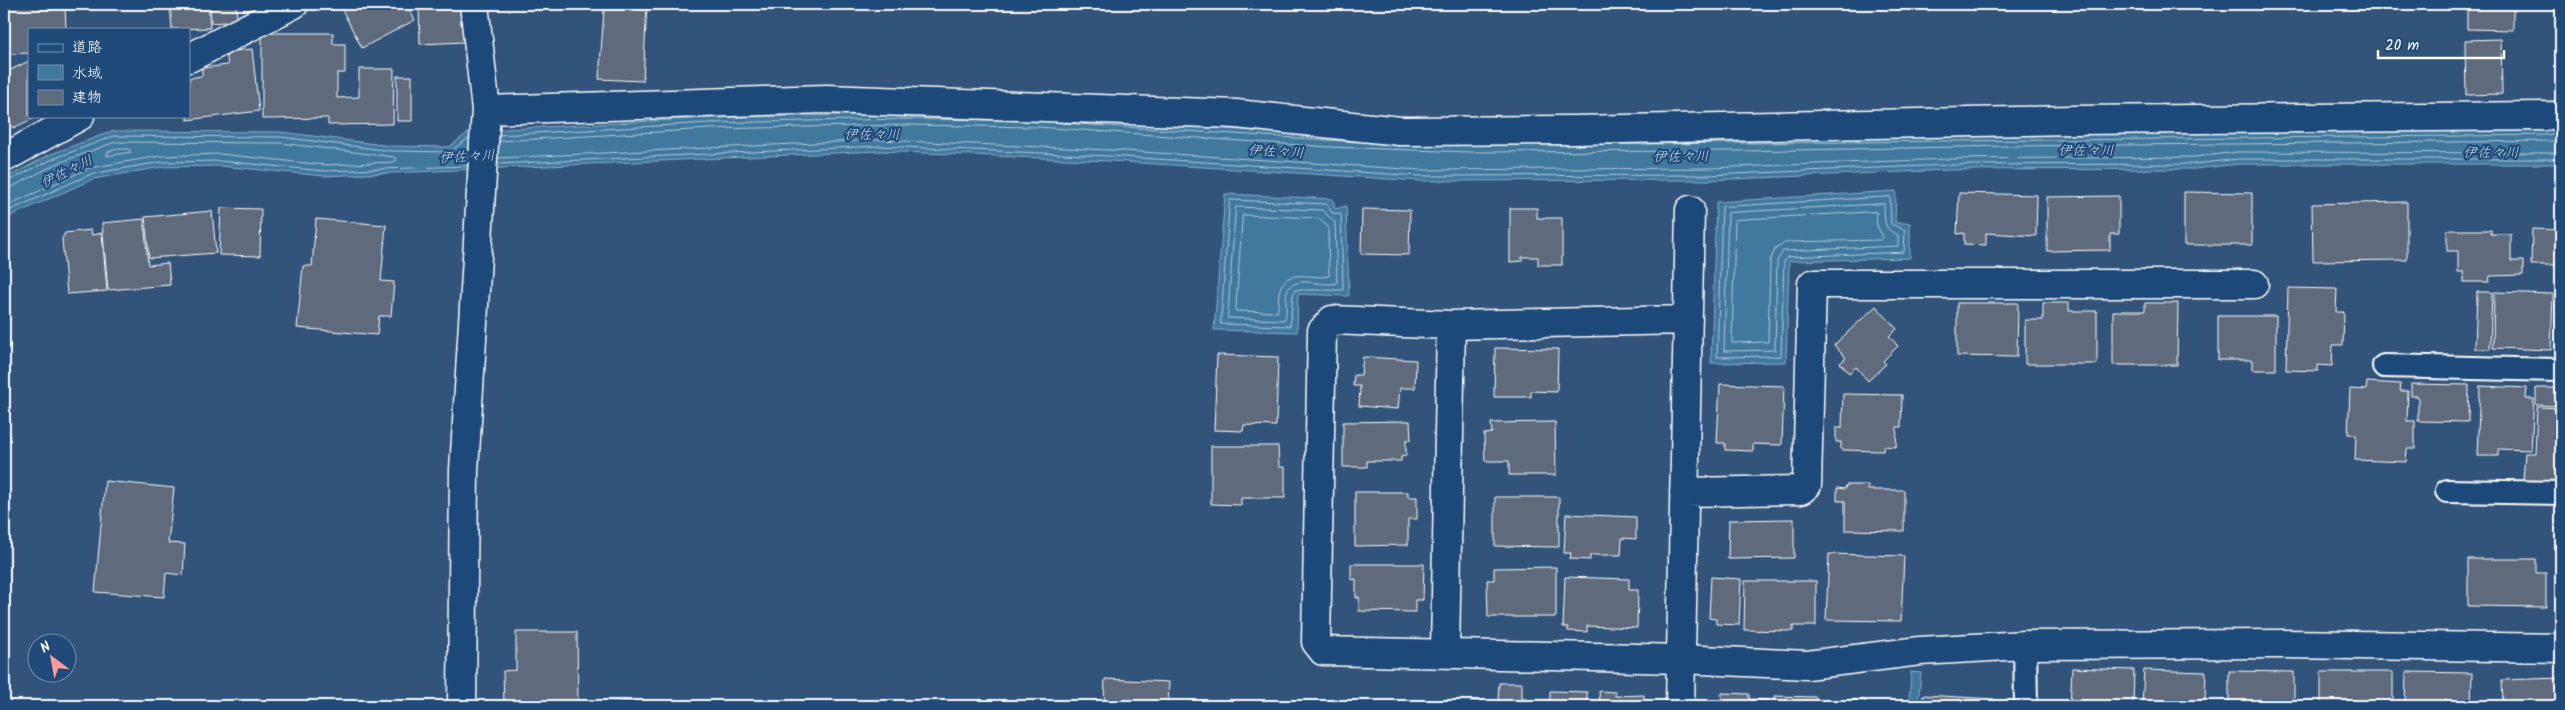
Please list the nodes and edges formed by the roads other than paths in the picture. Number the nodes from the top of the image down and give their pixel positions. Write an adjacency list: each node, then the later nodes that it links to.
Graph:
1 (294, 4): 3 (street)
2 (474, 4): 5 (street)
3 (190, 57)
4 (2561, 116): 5 (street)
5 (486, 117): 21 (street)
6 (76, 118): 7 (street)
7 (4, 158)
8 (1690, 210): 10 (street)
9 (2254, 284): 15 (street)
10 (1688, 320): 11 (street); 15 (street)
11 (1451, 325): 19 (street); 19 (street)
12 (2384, 366): 13 (lane)
13 (2561, 370)
14 (2447, 491): 16 (lane)
15 (1684, 492): 20 (street)
16 (2561, 494)
17 (2025, 645): 18 (street); 20 (street); 23 (lane)
18 (2561, 648)
19 (1445, 652): 20 (street)
20 (1681, 659): 22 (street)
21 (462, 706)
22 (1680, 706)
23 (2026, 706)

